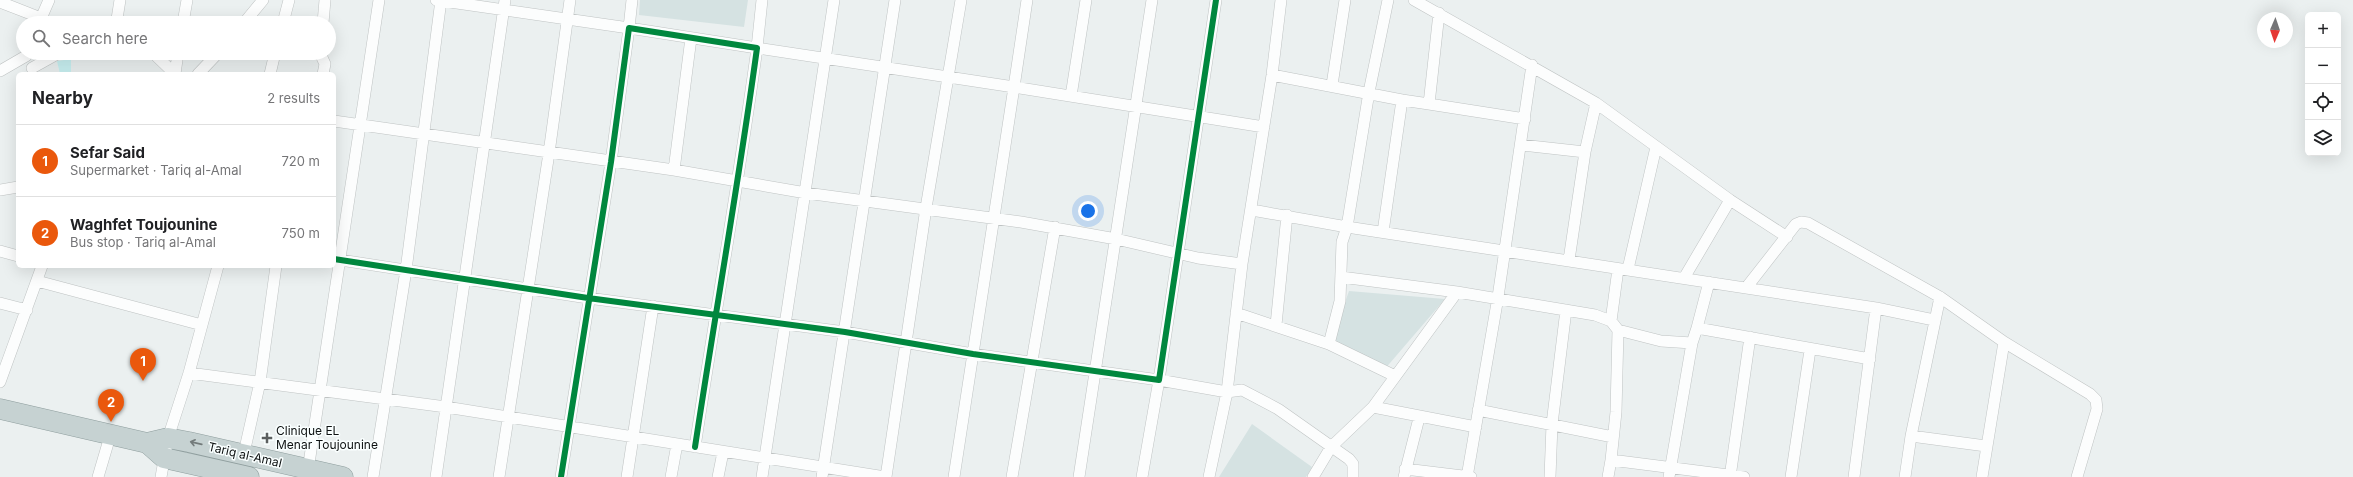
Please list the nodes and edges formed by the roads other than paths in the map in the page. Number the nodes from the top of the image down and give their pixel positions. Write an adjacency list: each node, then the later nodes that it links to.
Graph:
1 (49, 0): 27 (street)
2 (120, 0): 28 (street)
3 (187, 0): 29 (street)
4 (263, 0): 30 (street)
5 (289, 0): 31 (street)
6 (325, 0): 32 (street)
7 (379, 0): 68 (street)
8 (439, 0): 24 (street); 70 (street)
9 (570, 0): 33 (street)
10 (632, 0): 34 (street)
11 (762, 0): 36 (street)
12 (834, 0): 37 (street)
13 (895, 0): 47 (street)
14 (961, 0): 56 (street)
15 (1027, 0): 58 (street)
16 (1086, 0): 60 (street)
17 (1152, 0): 64 (street)
18 (1216, 0): 65 (street)
19 (1281, 0): 55 (street)
20 (1345, 0): 57 (street)
21 (1388, 0): 59 (street)
22 (1414, 0): 25 (street)
23 (1, 1): 26 (street)
24 (504, 6): 33 (street); 71 (street)
25 (1440, 13): 46 (street); 63 (street)
26 (30, 16)
27 (42, 16)
28 (117, 16)
29 (184, 16)
30 (250, 16)
31 (285, 16)
32 (324, 16)
33 (567, 21): 34 (street); 75 (street)
34 (629, 28): 35 (street); 76 (street)
35 (691, 38): 36 (street); 77 (street)
36 (757, 48): 37 (street); 78 (street)
37 (824, 57): 47 (street); 81 (street)
38 (17, 60): 48 (street)
39 (29, 60): 49 (street)
40 (49, 60): 49 (street)
41 (160, 60): 50 (street)
42 (177, 60): 51 (street)
43 (211, 60): 52 (street)
44 (273, 60): 53 (street)
45 (323, 60): 54 (street)
46 (1532, 65): 62 (street); 66 (street)
47 (884, 66): 56 (street); 83 (street)
48 (0, 71)
49 (34, 71)
50 (173, 72)
51 (175, 72)
52 (200, 72)
53 (270, 72)
54 (323, 72)
55 (1272, 75): 57 (street); 69 (street)
56 (948, 76): 58 (street); 84 (street)
57 (1332, 85): 59 (street)
58 (1014, 87): 60 (street); 87 (street)
59 (1369, 92): 61 (street); 88 (street)
60 (1071, 96): 64 (street)
61 (1402, 100): 63 (street); 90 (street)
62 (1596, 103): 73 (street); 74 (street)
63 (1429, 104): 66 (street)
64 (1135, 106): 65 (street); 92 (street)
65 (1198, 117): 69 (street); 95 (street)
66 (1526, 119): 72 (street)
67 (336, 121): 68 (street)
68 (361, 125): 70 (street); 97 (street)
69 (1264, 127): 85 (street)
70 (424, 135): 71 (street); 105 (street)
71 (485, 143): 75 (street); 108 (street)
72 (1522, 145): 74 (street); 93 (street)
73 (1656, 147): 82 (street); 104 (street)
74 (1584, 152): 98 (street)
75 (549, 153): 76 (street); 111 (street)
76 (611, 162): 77 (street); 116 (street)
77 (674, 170): 78 (street)
78 (739, 180): 81 (street); 123 (street)
79 (16, 187): 80 (street)
80 (0, 190)
81 (806, 192): 83 (street); 126 (street)
82 (1730, 200): 91 (street); 107 (street)
83 (865, 201): 84 (street); 130 (street)
84 (926, 208): 87 (street); 133 (street)
85 (1252, 210): 86 (street); 99 (street)
86 (1287, 214): 88 (street); 127 (street)
87 (992, 218): 89 (street); 137 (street)
88 (1347, 227): 90 (street); 106 (street)
89 (1054, 228): 92 (street); 139 (street)
90 (1383, 232): 93 (street)
91 (1787, 237): 112 (street); 115 (street)
92 (1116, 239): 95 (street); 140 (street)
93 (1505, 250): 98 (street); 114 (street)
94 (0, 251): 96 (street)
95 (1177, 253): 99 (street); 143 (street)
96 (16, 255)
97 (337, 259): 105 (street)
98 (1568, 260): 104 (street)
99 (1242, 264): 122 (street)
100 (41, 268): 109 (street)
101 (217, 268): 125 (street)
102 (276, 268): 145 (street)
103 (336, 268): 146 (street)
104 (1623, 269): 107 (street); 128 (street)
105 (406, 270): 108 (street); 148 (street)
106 (1341, 277): 113 (street); 135 (street)
107 (1684, 278): 110 (street)
108 (466, 279): 111 (street); 150 (street)
109 (37, 281): 120 (street); 125 (street)
110 (1709, 282): 112 (street); 129 (street)
111 (528, 288): 116 (street); 153 (street)
112 (1746, 288): 119 (street)
113 (1457, 292): 114 (street); 142 (street)
114 (1498, 297): 121 (street); 152 (street)
115 (1940, 297): 124 (street); 132 (street)
116 (588, 298): 118 (street); 156 (street)
117 (0, 303): 120 (street)
118 (653, 306): 123 (street); 162 (street)
119 (1876, 308): 124 (street); 138 (street)
120 (27, 310): 144 (street)
121 (1566, 310): 128 (street); 155 (street)
122 (1236, 313): 127 (street); 147 (street)
123 (715, 315): 126 (street); 166 (street)
124 (1934, 320): 159 (street)
125 (202, 325): 141 (street)
126 (785, 325): 130 (street); 170 (street)
127 (1276, 325): 135 (street)
128 (1615, 325): 134 (street); 160 (street)
129 (1697, 328): 131 (street); 134 (street)
130 (845, 332): 133 (street); 174 (street)
131 (1750, 338): 136 (street); 178 (street)
132 (2004, 342): 165 (street); 207 (street)
133 (908, 343): 137 (street); 190 (street)
134 (1692, 343): 175 (street)
135 (1329, 344): 142 (street)
136 (1810, 350): 138 (street); 203 (street)
137 (973, 354): 139 (street); 191 (street)
138 (1870, 359): 204 (street)
139 (1033, 362): 140 (street); 192 (street)
140 (1093, 370): 143 (street); 193 (street)
141 (189, 373): 145 (street); 161 (street)
142 (1395, 376): 149 (street)
143 (1159, 380): 147 (street); 194 (street)
144 (0, 382)
145 (260, 382): 146 (street); 169 (street)
146 (322, 389): 148 (street); 173 (street)
147 (1227, 392): 167 (street); 195 (street)
148 (386, 399): 150 (street); 182 (street)
149 (1373, 407): 154 (street); 167 (street)
150 (446, 408): 153 (street); 183 (street)
151 (0, 409): 158 (highway, Tariq al-Amal)
152 (1478, 410): 155 (street); 157 (street)
153 (508, 418): 156 (street); 184 (street)
154 (1419, 418): 157 (street); 177 (street)
155 (1552, 424): 160 (street); 200 (street)
156 (569, 427): 162 (street); 185 (street)
157 (1476, 427): 198 (street)
158 (111, 433): 163 (highway, Tariq al-Amal); 179 (street)
159 (1911, 436): 165 (street); 205 (street)
160 (1613, 437): 171 (street)
161 (168, 438): 163 (highway, Tariq al-Amal); 169 (highway, Tariq al-Amal, one-way to 161); 172 (street)
162 (634, 438): 164 (street); 186 (street)
163 (148, 443): 172 (highway, Tariq al-Amal)
164 (677, 444): 166 (street); 187 (street)
165 (1986, 446): 206 (street)
166 (695, 447): 168 (street)
167 (1331, 447): 196 (street); 197 (street)
168 (723, 452): 170 (street); 188 (street)
169 (244, 453): 173 (highway, Tariq al-Amal)
170 (765, 456): 174 (street); 189 (street)
171 (1611, 460): 175 (street); 201 (street)
172 (162, 468): 176 (highway, Tariq al-Amal)
173 (308, 470): 181 (highway, Tariq al-Amal)
174 (822, 472): 190 (street)
175 (1670, 472): 178 (street)
176 (216, 473): 180 (highway, Tariq al-Amal)
177 (1405, 473): 198 (street)
178 (1730, 476): 202 (street)
179 (98, 477)
180 (249, 477)
181 (343, 477)
182 (373, 477)
183 (436, 477)
184 (499, 477)
185 (561, 477)
186 (627, 477)
187 (671, 477)
188 (718, 477)
189 (762, 477)
190 (886, 477)
191 (954, 477)
192 (1012, 477)
193 (1078, 477)
194 (1142, 477)
195 (1209, 477)
196 (1313, 477)
197 (1353, 477)
198 (1467, 477): 199 (street)
199 (1471, 477)
200 (1550, 477)
201 (1608, 477)
202 (1744, 477)
203 (1791, 477)
204 (1854, 477)
205 (1905, 477)
206 (1982, 477)
207 (2077, 477)

